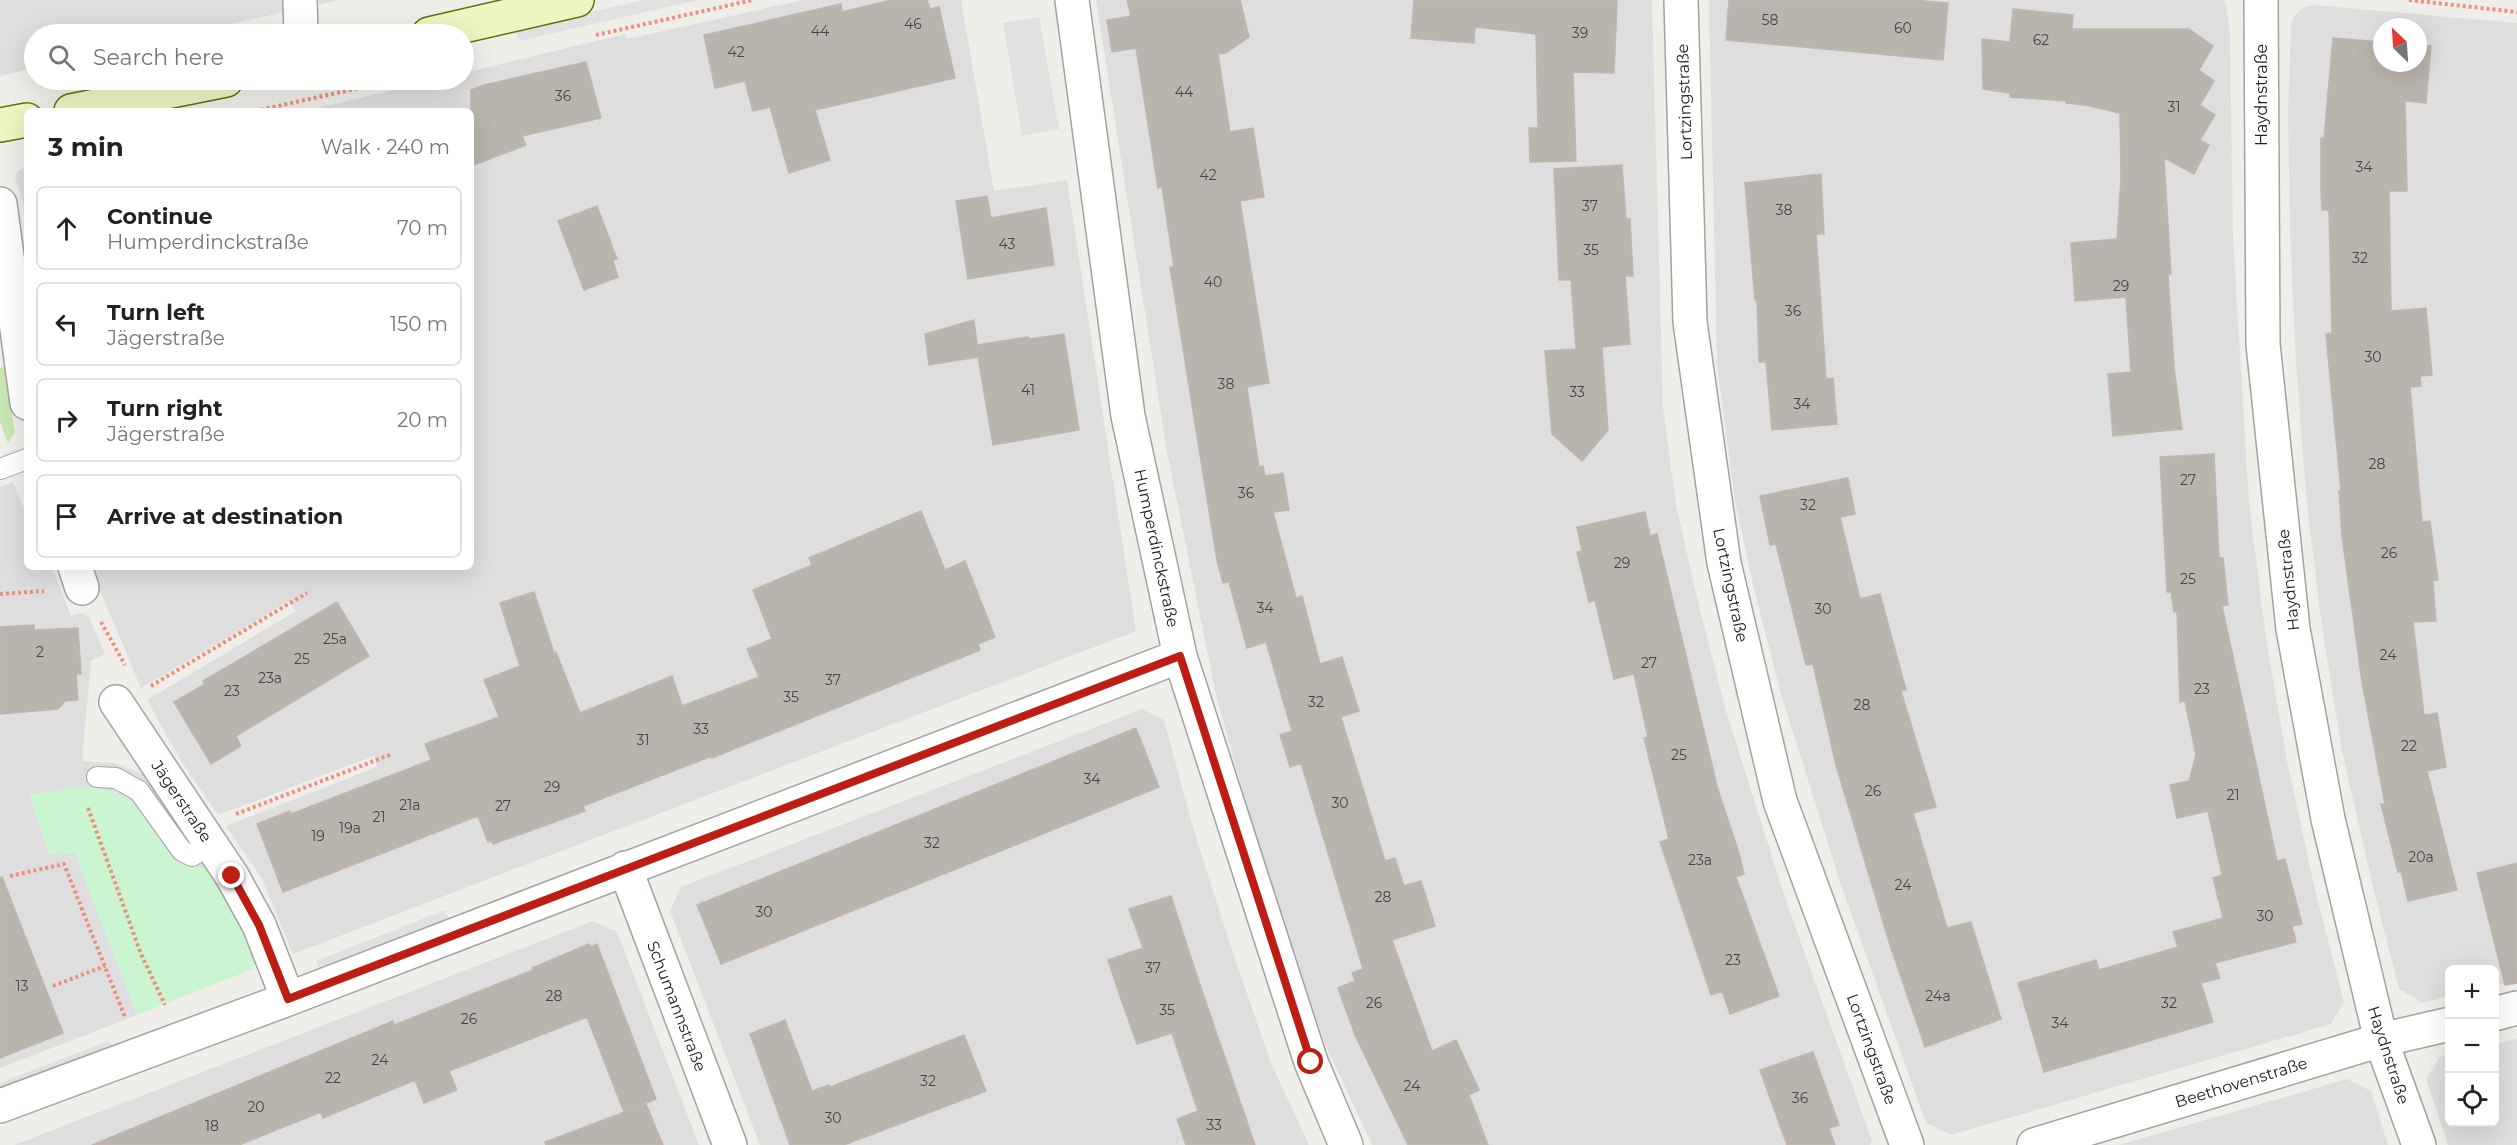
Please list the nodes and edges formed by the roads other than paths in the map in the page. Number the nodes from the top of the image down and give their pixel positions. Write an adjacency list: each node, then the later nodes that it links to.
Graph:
1 (300, 0): 6 (street)
2 (577, 0): 7 (main road)
3 (1072, 0): 17 (street, Humperdinckstraße)
4 (1681, 0): 30 (street, Lortzingstraße)
5 (2261, 0): 26 (street, Haydnstraße)
6 (301, 24)
7 (473, 24)
8 (175, 90): 9 (main road)
9 (85, 108)
10 (24, 121): 11 (main road)
11 (0, 125)
12 (0, 204): 13 (street)
13 (9, 346): 14 (street)
14 (24, 394)
15 (24, 460): 16 (lane)
16 (0, 469)
17 (1180, 656): 21 (street); 29 (street, Humperdinckstraße)
18 (128, 698): 20 (street, Jägerstraße)
19 (97, 777): 20 (lane)
20 (205, 836): 22 (street, Jägerstraße)
21 (625, 868): 22 (street); 28 (street, Schumannstraße)
22 (288, 999): 27 (street)
23 (2517, 1008): 24 (street)
24 (2499, 1013)
25 (2445, 1025): 26 (street, Beethovenstraße)
26 (2381, 1040): 31 (street, Beethovenstraße); 32 (street, Haydnstraße)
27 (0, 1106)
28 (730, 1145)
29 (1346, 1145)
30 (1907, 1145)
31 (2034, 1145)
32 (2420, 1145)

